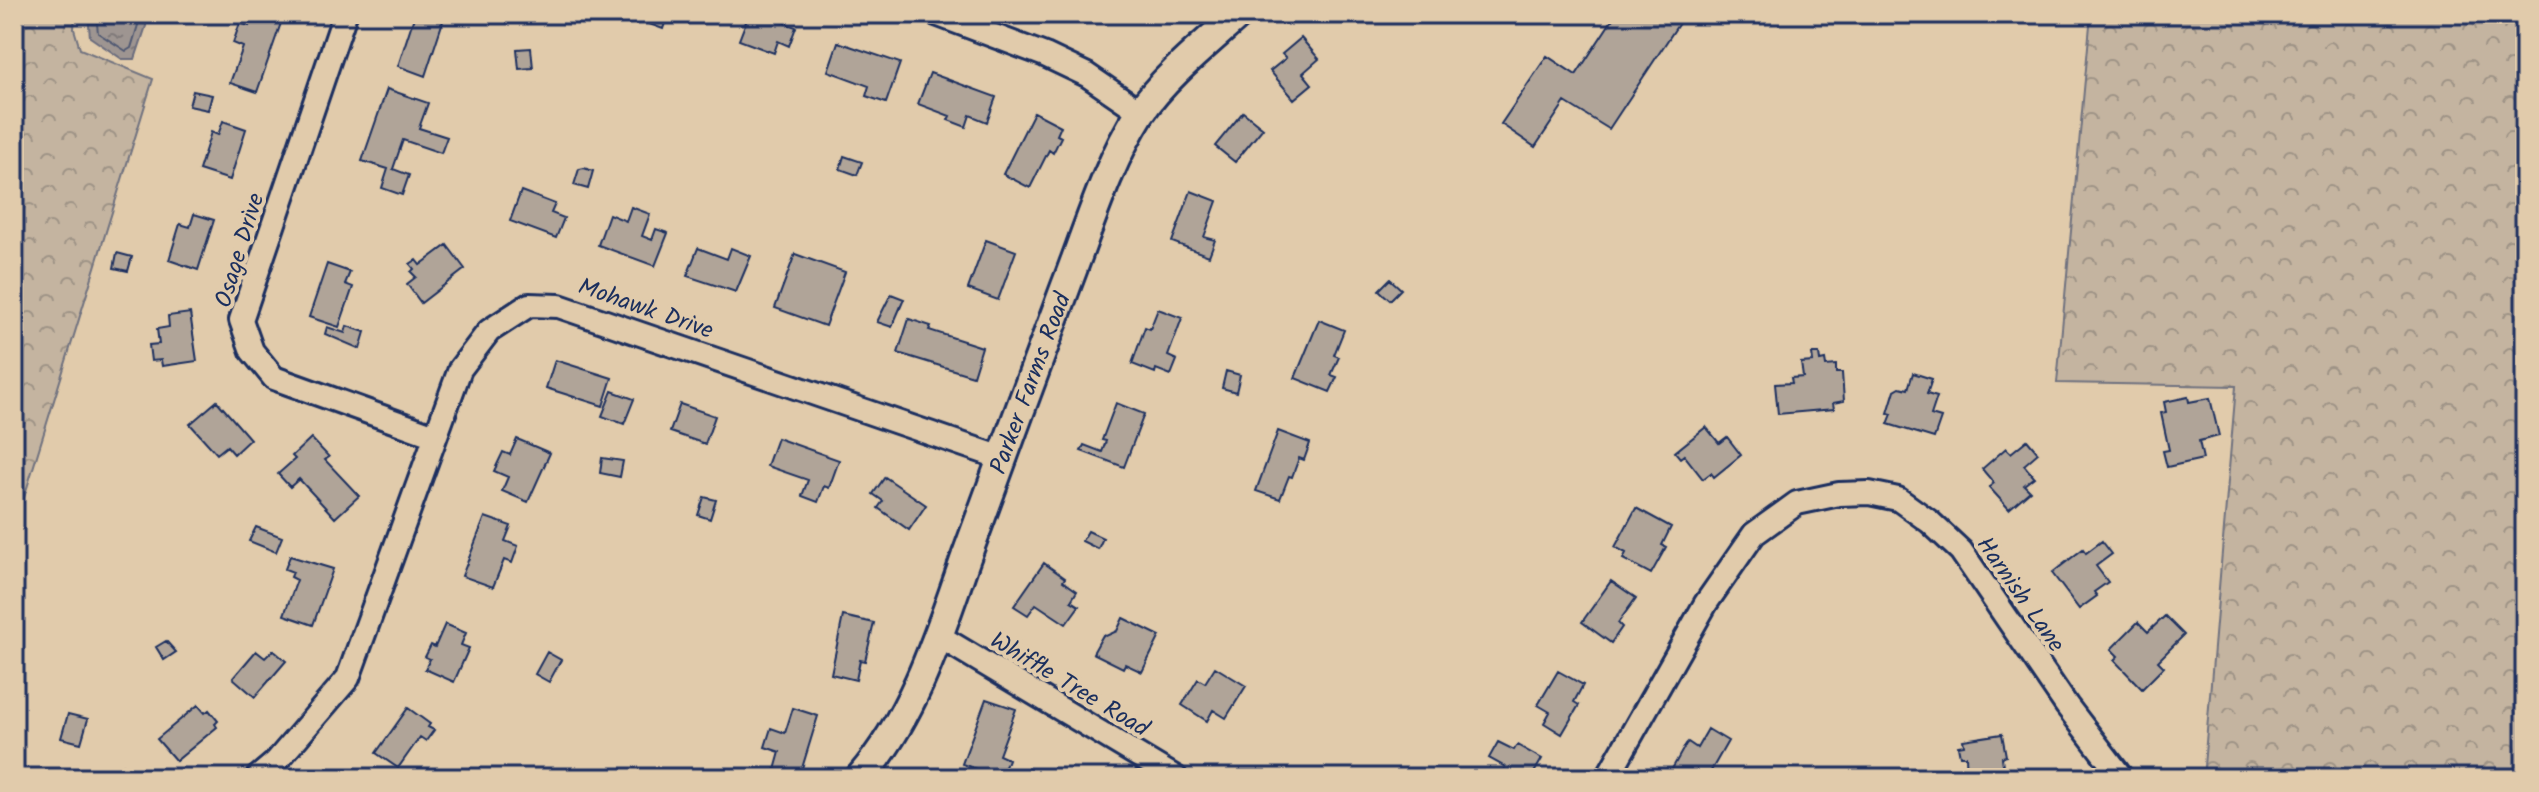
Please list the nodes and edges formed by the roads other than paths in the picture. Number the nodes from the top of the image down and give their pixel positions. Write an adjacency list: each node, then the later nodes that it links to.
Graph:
1 (345, 14): 5 (street, Osage Drive)
2 (936, 14): 4 (street)
3 (1239, 14): 4 (street, Parker Farms Road)
4 (1141, 112): 6 (street, Parker Farms Road)
5 (435, 436): 6 (street, Mohawk Drive); 8 (street, Mohawk Drive)
6 (1002, 458): 7 (street, Parker Farms Road)
7 (937, 635): 9 (street, Parker Farms Road); 10 (street, Whiffle Tree Road)
8 (257, 778)
9 (860, 778)
10 (1176, 778)
11 (1607, 778): 12 (street, Harnish Lane)
12 (2122, 778)

